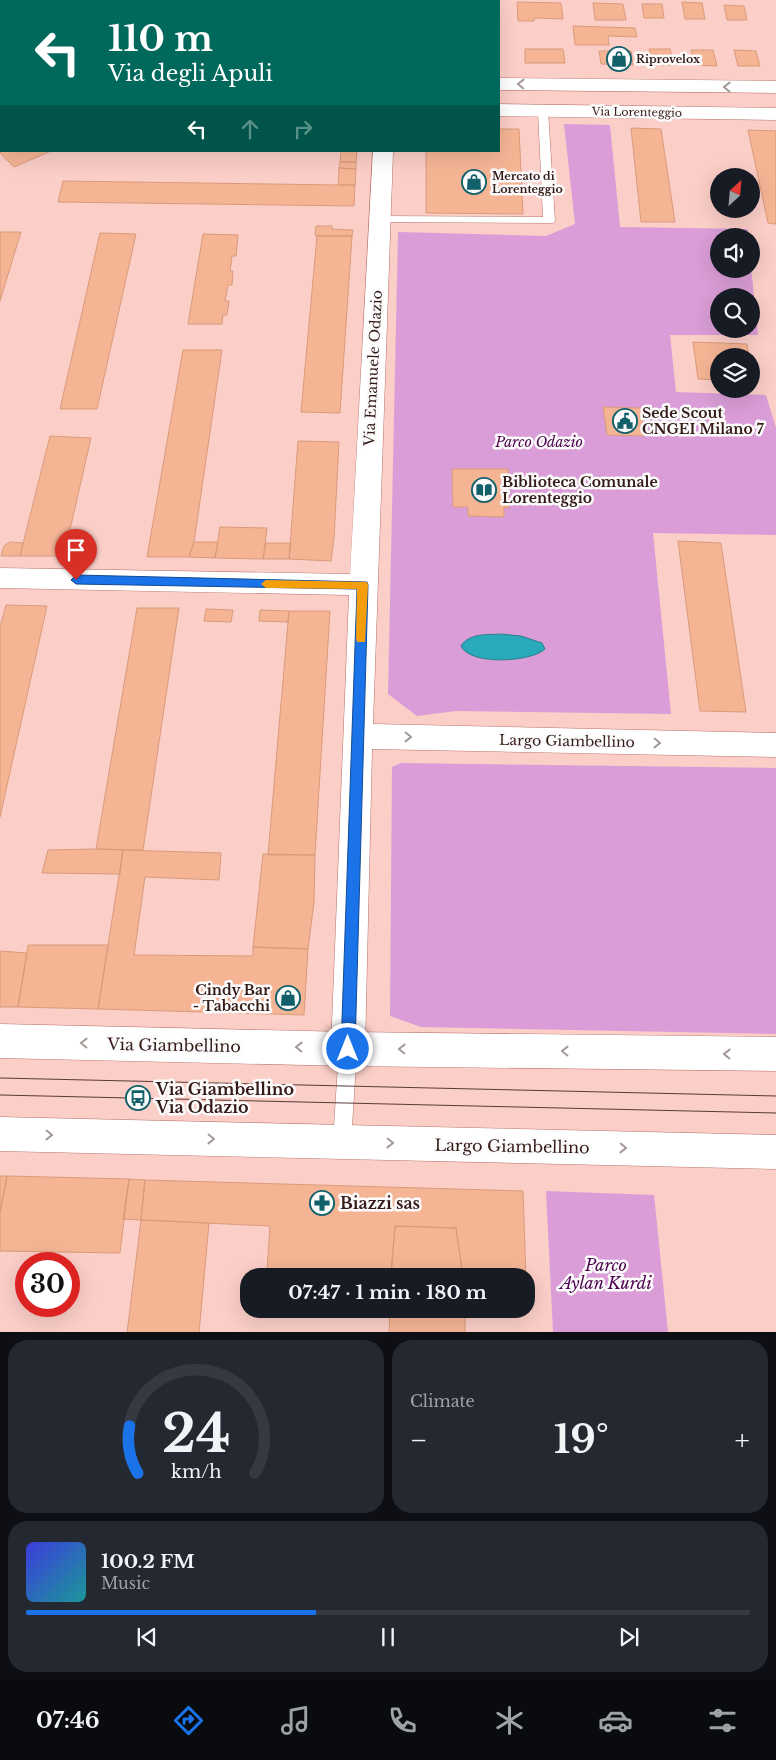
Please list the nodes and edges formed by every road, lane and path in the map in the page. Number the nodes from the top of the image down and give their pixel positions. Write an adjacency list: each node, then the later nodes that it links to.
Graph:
1 (500, 84): 2 (street, Via Lorenteggio, one-way to 1)
2 (776, 87)
3 (500, 110): 4 (street, Via Lorenteggio)
4 (543, 111): 5 (street, Via Lorenteggio); 7 (lane)
5 (776, 114)
6 (383, 152): 7 (street, Via Emanuele Odazio)
7 (380, 220): 9 (street, Via Emanuele Odazio)
8 (0, 578): 9 (street)
9 (363, 585): 10 (street)
10 (359, 736): 11 (street, Largo Giambellino, one-way to 11); 13 (street)
11 (776, 745)
12 (0, 1041): 13 (street, Via Giambellino, one-way to 12)
13 (348, 1049): 14 (street, one-way to 13); 16 (lane)
14 (776, 1054)
15 (0, 1134): 16 (street, one-way to 16)
16 (342, 1142): 17 (street, Largo Giambellino, one-way to 17)
17 (776, 1152)

